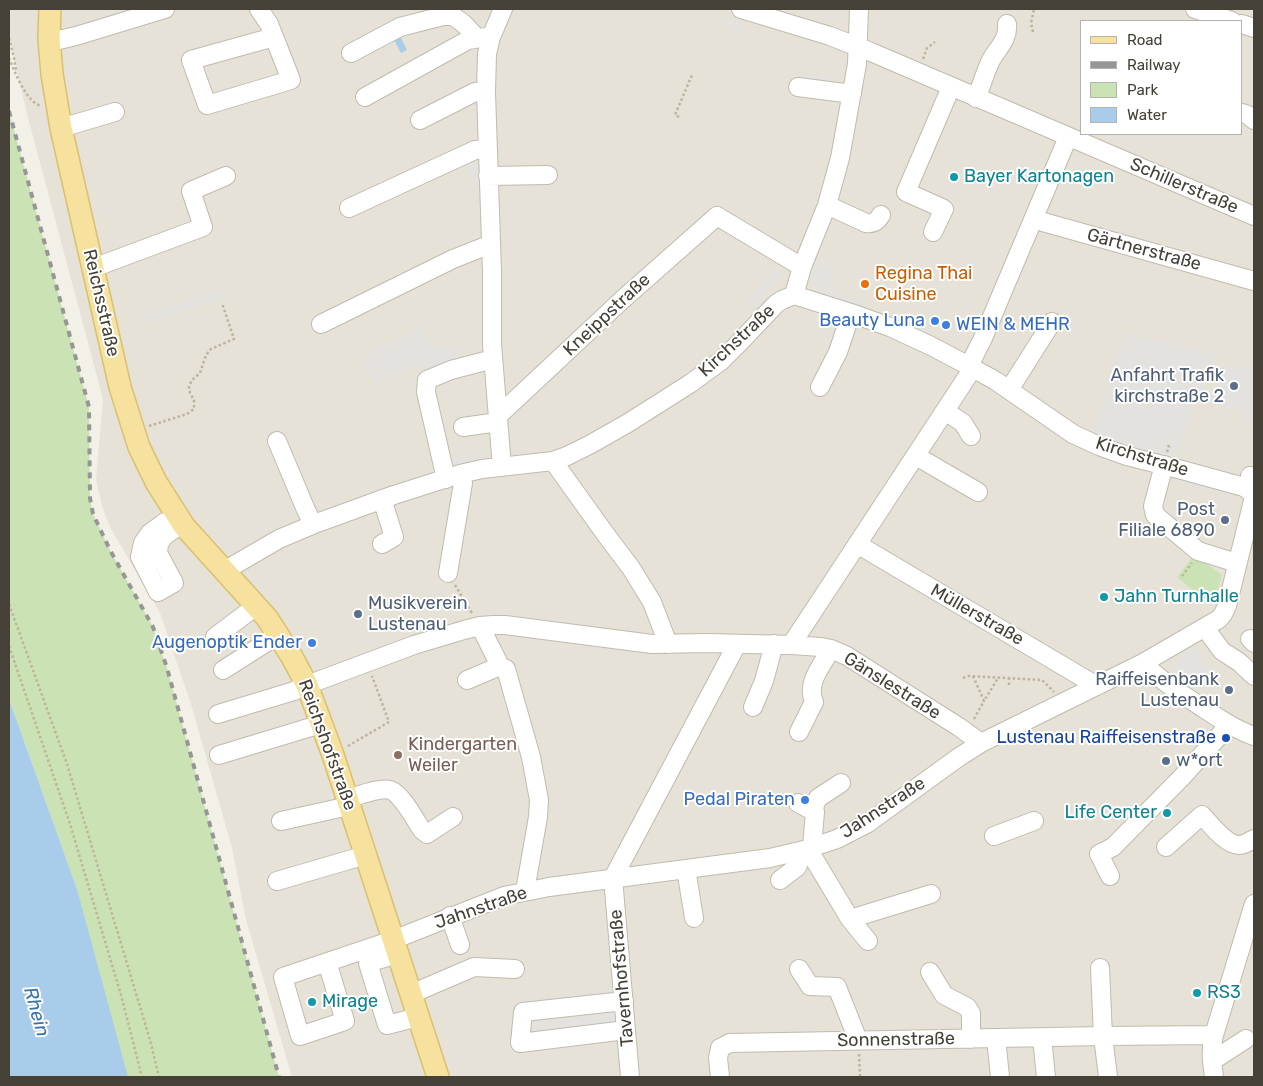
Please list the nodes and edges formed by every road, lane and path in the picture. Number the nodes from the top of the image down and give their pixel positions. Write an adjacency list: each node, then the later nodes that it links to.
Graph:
1 (50, 9): 15 (main road, Reichsstraße)
2 (165, 9): 15 (street)
3 (259, 9): 12 (street)
4 (503, 9): 13 (street)
5 (741, 9): 17 (street, Schillerstraße)
6 (859, 9): 17 (street)
7 (1034, 9): 11 (path)
8 (1195, 9): 9 (street)
9 (1229, 20)
10 (1007, 24): 28 (street)
11 (1033, 32)
12 (274, 37): 12 (street)
13 (484, 37): 18 (street); 25 (street); 27 (street)
14 (9, 38): 21 (path)
15 (49, 39): 29 (main road, Reichsstraße)
16 (935, 42): 20 (path)
17 (858, 47): 24 (street, Schillerstraße); 26 (street)
18 (351, 53)
19 (9, 58): 21 (path)
20 (920, 65)
21 (16, 74): 29 (path)
22 (692, 75): 32 (path)
23 (798, 87): 26 (street)
24 (951, 87): 28 (street, Schillerstraße); 47 (street)
25 (486, 92): 33 (street); 38 (street)
26 (852, 94): 42 (street)
27 (365, 97)
28 (976, 98): 36 (street, Schillerstraße)
29 (57, 104): 35 (main road, Reichsstraße)
30 (115, 112): 35 (street)
31 (1243, 113): 34 (street)
32 (679, 117)
33 (420, 120)
34 (1254, 120)
35 (61, 128): 50 (main road, Reichsstraße)
36 (1068, 137): 37 (street, Schillerstraße); 46 (street)
37 (1093, 140): 45 (street, Schillerstraße)
38 (488, 149): 41 (street); 43 (street)
39 (548, 175): 41 (street)
40 (226, 176): 50 (street)
41 (488, 176): 48 (street)
42 (827, 205): 44 (street); 49 (street)
43 (349, 208)
44 (881, 215)
45 (1254, 216)
46 (1034, 218): 51 (street, Gärtnerstraße); 58 (street)
47 (933, 232)
48 (491, 244): 56 (street); 57 (street)
49 (802, 267): 52 (street); 62 (street, Kneippstraße)
50 (92, 268): 79 (main road, Reichsstraße)
51 (1254, 281)
52 (794, 295): 54 (street, Kirchstraße); 68 (street, Kirchstraße)
53 (222, 303): 64 (path)
54 (851, 312): 58 (street, Kirchstraße); 59 (street)
55 (1052, 322): 60 (street)
56 (321, 324)
57 (493, 359): 62 (street); 71 (street)
58 (971, 367): 60 (street, Kirchstraße); 61 (street)
59 (820, 387)
60 (1009, 390): 69 (street, Kirchstraße)
61 (945, 412): 65 (street); 67 (street)
62 (498, 419): 63 (street); 70 (street)
63 (462, 427)
64 (145, 428)
65 (971, 436)
66 (277, 440): 75 (street)
67 (916, 456): 73 (street); 77 (street)
68 (553, 461): 70 (street, Kirchstraße); 88 (street)
69 (1164, 465): 72 (street, Kirchstraße); 78 (street)
70 (502, 467): 71 (street, Kirchstraße)
71 (457, 479): 74 (street, Kirchstraße); 80 (street)
72 (1250, 491): 78 (street, Jahnstraße)
73 (978, 492)
74 (382, 499): 75 (street, Kirchstraße); 76 (street)
75 (313, 524): 79 (street, Kirchstraße)
76 (382, 544)
77 (857, 544): 90 (street); 108 (street, Müllerstraße)
78 (1239, 556): 85 (street, Jahnstraße)
79 (224, 571): 83 (main road, Reichshofstraße)
80 (448, 574)
81 (461, 595): 84 (path)
82 (9, 604): 163 (path)
83 (256, 606): 86 (main road, Reichshofstraße); 87 (street)
84 (480, 626): 88 (street, Gänslestraße); 93 (street, Gänslestraße); 95 (street)
85 (1205, 628): 94 (street, Jahnstraße); 99 (street)
86 (278, 635): 96 (street); 106 (main road, Reichshofstraße)
87 (215, 637)
88 (668, 644): 89 (street, Gänslestraße)
89 (737, 644): 90 (street, Gänslestraße); 133 (street)
90 (782, 645): 92 (street, Gänslestraße); 110 (street)
91 (9, 646): 162 (path)
92 (831, 650): 114 (street); 117 (street, Gänslestraße)
93 (367, 663): 106 (street, Gänslestraße); 118 (path)
94 (1143, 664): 108 (street, Jahnstraße); 113 (street)
95 (500, 666): 104 (street); 120 (street)
96 (222, 670)
97 (994, 671): 100 (path)
98 (973, 676): 100 (path); 102 (path); 109 (path)
99 (1254, 676)
100 (994, 677): 101 (path)
101 (998, 677): 103 (path); 109 (path)
102 (963, 678)
103 (1009, 678): 105 (path); 107 (path)
104 (467, 680)
105 (1045, 682)
106 (306, 684): 111 (street, Gänslestraße); 112 (main road, Reichshofstraße)
107 (1009, 685)
108 (1097, 686): 117 (street, Jahnstraße)
109 (984, 701): 117 (path)
110 (753, 707)
111 (218, 714)
112 (321, 724): 119 (street); 122 (main road, Reichshofstraße)
113 (1229, 725): 116 (street); 132 (street)
114 (798, 732)
115 (537, 733): 120 (street)
116 (1254, 736)
117 (974, 738): 129 (street, Jahnstraße)
118 (342, 750)
119 (219, 755)
120 (531, 757): 136 (street)
121 (841, 784): 129 (street)
122 (348, 802): 123 (street); 124 (street); 130 (main road, Reichshofstraße)
123 (453, 817)
124 (281, 821)
125 (1034, 822): 126 (street)
126 (994, 836)
127 (1254, 839): 128 (street)
128 (1166, 847)
129 (808, 849): 131 (street, Jahnstraße); 134 (street); 141 (street)
130 (366, 856): 135 (street); 144 (main road, Reichshofstraße)
131 (686, 869): 133 (street, Jahnstraße); 140 (street)
132 (1110, 876)
133 (613, 878): 136 (street, Jahnstraße); 151 (street, Tavernhofstraße)
134 (780, 880)
135 (276, 881)
136 (525, 890): 139 (street, Jahnstraße)
137 (931, 894): 141 (street)
138 (1254, 904): 154 (street)
139 (450, 916): 143 (street); 144 (street, Jahnstraße)
140 (694, 918)
141 (850, 919): 142 (street)
142 (868, 941)
143 (460, 945)
144 (395, 947): 145 (street); 150 (main road, Reichshofstraße); 152 (street)
145 (327, 962)
146 (1100, 968): 155 (street)
147 (515, 969): 150 (street)
148 (799, 969): 160 (street)
149 (930, 972): 157 (street)
150 (410, 994): 152 (main road, Reichshofstraße)
151 (624, 1001): 153 (street, Tavernhofstraße); 153 (street)
152 (418, 1017): 164 (main road, Reichshofstraße)
153 (626, 1030): 165 (street, Tavernhofstraße)
154 (1214, 1035): 155 (street, Sonnenstraße); 161 (street)
155 (1103, 1036): 156 (street, Sonnenstraße); 170 (street)
156 (1042, 1037): 158 (street, Sonnenstraße); 169 (street)
157 (971, 1038): 158 (street, Sonnenstraße); 160 (street, Sonnenstraße)
158 (996, 1038): 168 (street)
159 (1246, 1039): 161 (street)
160 (858, 1040): 166 (street, Sonnenstraße); 167 (path)
161 (1213, 1069)
162 (142, 1077)
163 (159, 1077)
164 (438, 1077)
165 (630, 1077)
166 (720, 1077)
167 (860, 1077)
168 (1000, 1077)
169 (1046, 1077)
170 (1108, 1077)

